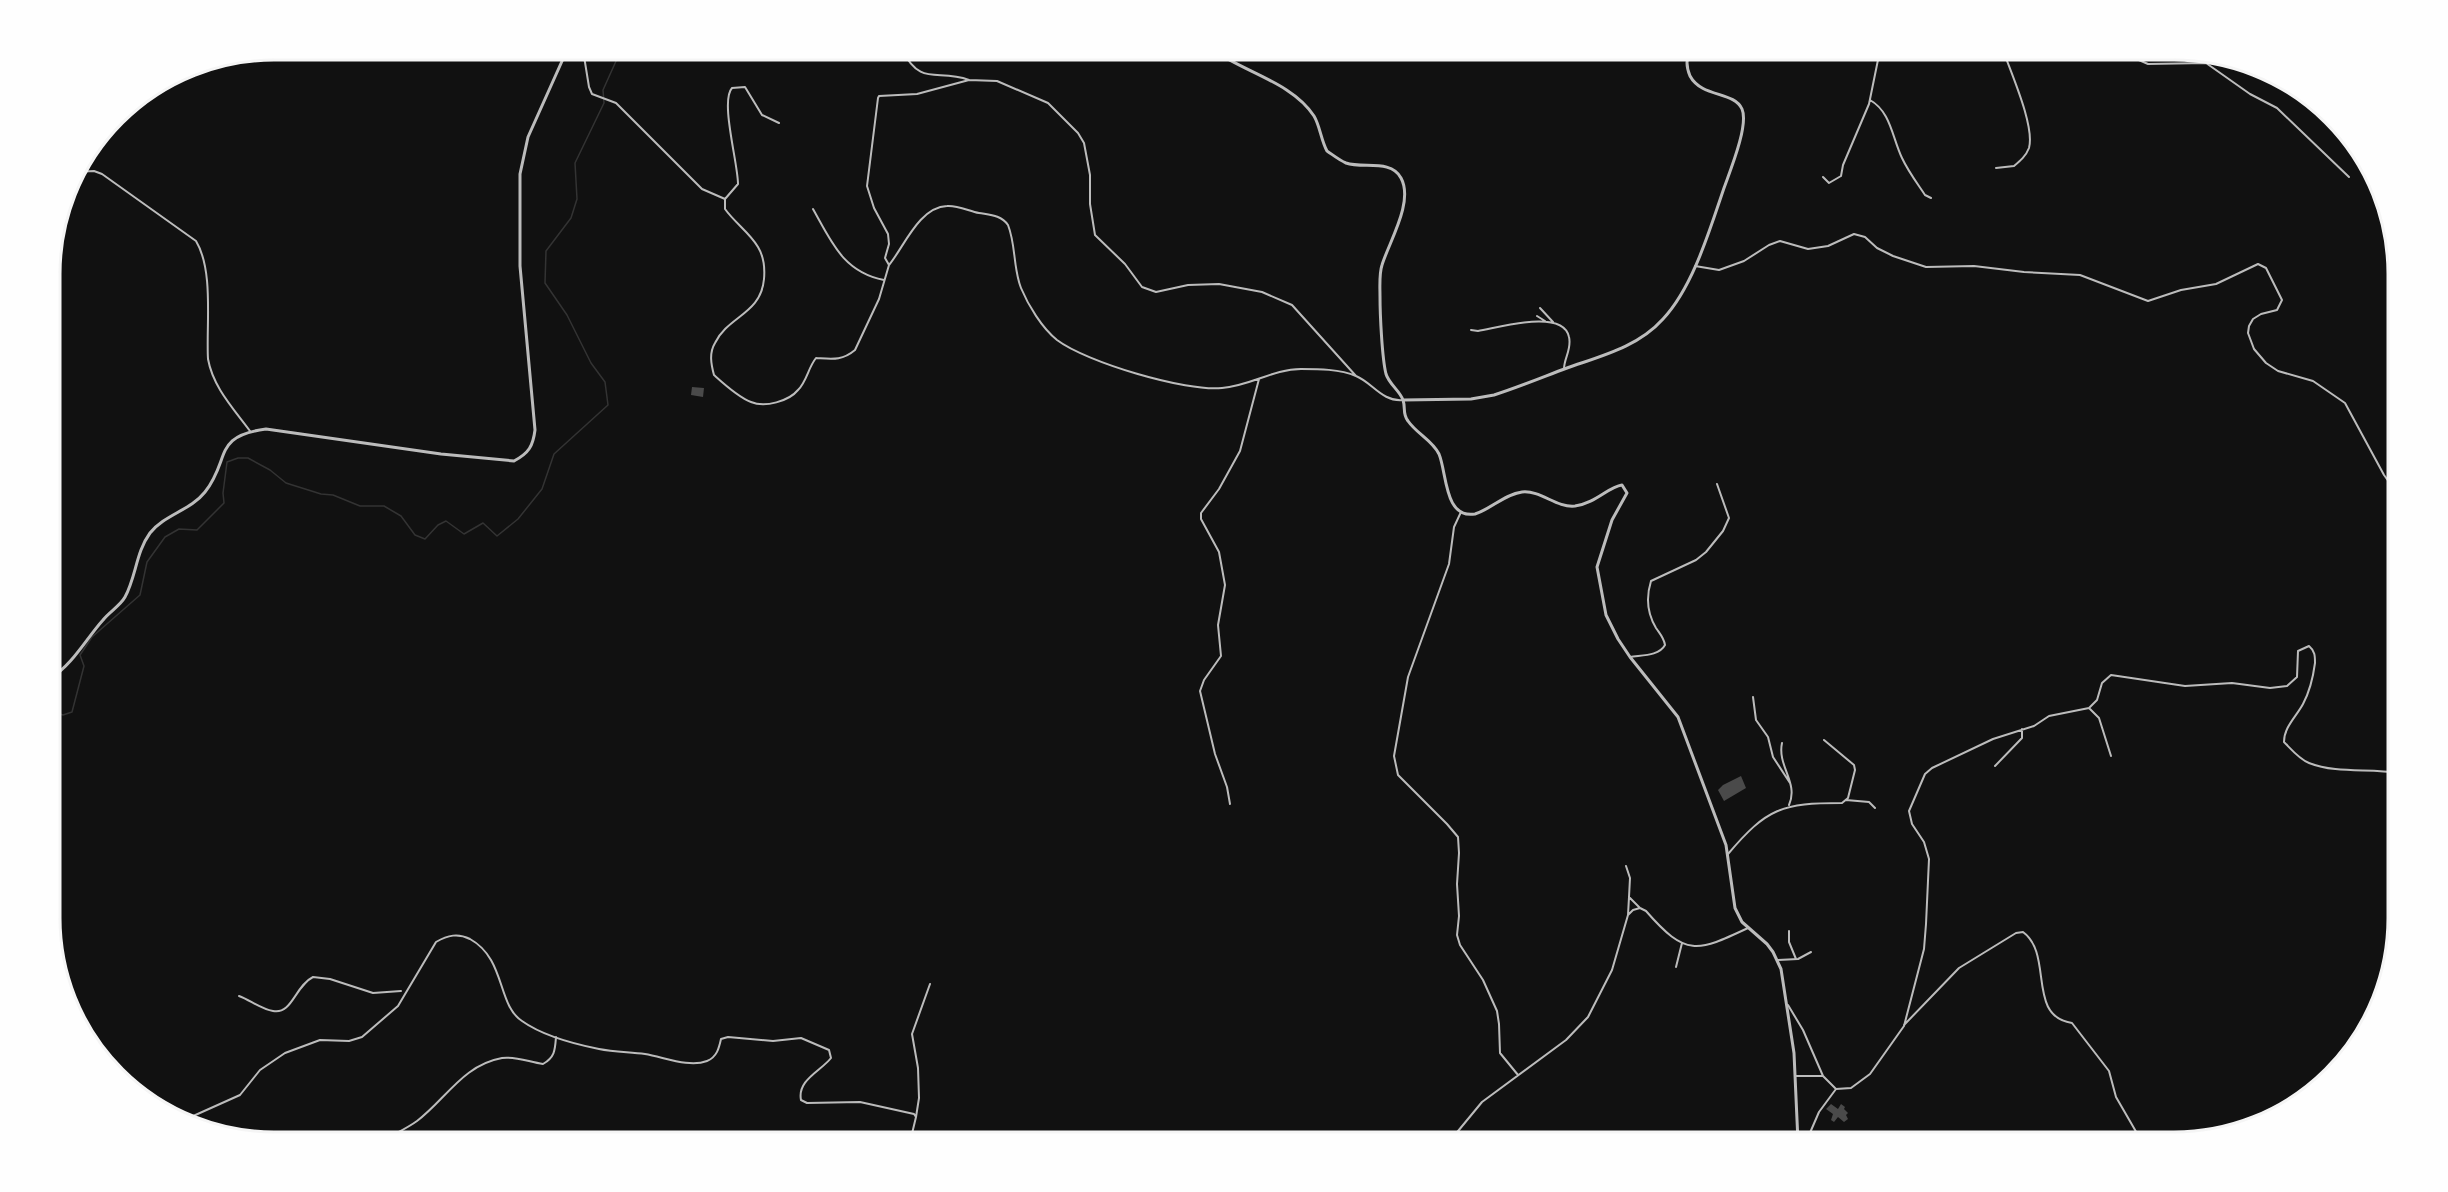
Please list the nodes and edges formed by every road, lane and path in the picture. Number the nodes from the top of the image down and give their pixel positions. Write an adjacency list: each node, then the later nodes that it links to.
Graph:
1 (563, 60): 31 (street)
2 (585, 60): 17 (street)
3 (907, 60): 9 (street)
4 (1230, 60): 30 (street)
5 (1686, 60): 20 (street)
6 (1878, 60): 10 (street)
7 (2006, 60): 12 (street)
8 (2139, 60): 15 (street)
9 (969, 80): 19 (street); 28 (street)
10 (1870, 100): 14 (street); 16 (street)
11 (779, 123): 17 (street)
12 (1996, 168)
13 (87, 171): 31 (street)
14 (1823, 177)
15 (2349, 177)
16 (1931, 198)
17 (725, 199): 21 (street)
18 (813, 209): 21 (street)
19 (889, 265): 21 (street); 29 (street)
20 (1694, 266): 27 (street); 32 (street)
21 (884, 280)
22 (1540, 308): 25 (street)
23 (1537, 316): 24 (street)
24 (1545, 321): 25 (street); 26 (street)
25 (1553, 322): 27 (street)
26 (1472, 330)
27 (1564, 369): 30 (street)
28 (1356, 376): 29 (street); 30 (street)
29 (1259, 378): 47 (street)
30 (1403, 400): 34 (street)
31 (250, 431): 36 (street)
32 (2388, 480)
33 (1717, 484): 35 (street)
34 (1461, 512): 35 (street); 68 (street)
35 (1630, 657): 50 (street)
36 (60, 670)
37 (1753, 697): 45 (street)
38 (2089, 708): 39 (street); 42 (street); 44 (street)
39 (2022, 729): 43 (street); 66 (street)
40 (1824, 740): 46 (street)
41 (1782, 743): 45 (street)
42 (2111, 756)
43 (1995, 766)
44 (2388, 772)
45 (1791, 783): 48 (street)
46 (1846, 800): 48 (street); 49 (street)
47 (1230, 804)
48 (1789, 805): 50 (street)
49 (1875, 808)
50 (1728, 854): 55 (street)
51 (1626, 866): 52 (street)
52 (1629, 897): 53 (street); 54 (street)
53 (1640, 908): 54 (street); 57 (street)
54 (1628, 915): 68 (street)
55 (1748, 928): 57 (street); 60 (street)
56 (1788, 932): 59 (street)
57 (1682, 943): 61 (street)
58 (1811, 952): 59 (street)
59 (1796, 959): 60 (street)
60 (1778, 960): 65 (street)
61 (1676, 967)
62 (930, 984): 73 (street)
63 (401, 991): 64 (street)
64 (239, 996)
65 (1788, 1005): 69 (street); 70 (street)
66 (1904, 1026): 71 (street); 79 (street)
67 (556, 1037): 72 (street); 73 (street); 74 (street)
68 (1518, 1075): 76 (street)
69 (1796, 1076): 70 (street); 77 (street)
70 (1823, 1076): 71 (street)
71 (1836, 1089): 78 (street)
72 (193, 1116)
73 (916, 1117): 75 (street)
74 (398, 1132)
75 (912, 1132)
76 (1457, 1132)
77 (1798, 1132)
78 (1810, 1132)
79 (2136, 1132)

